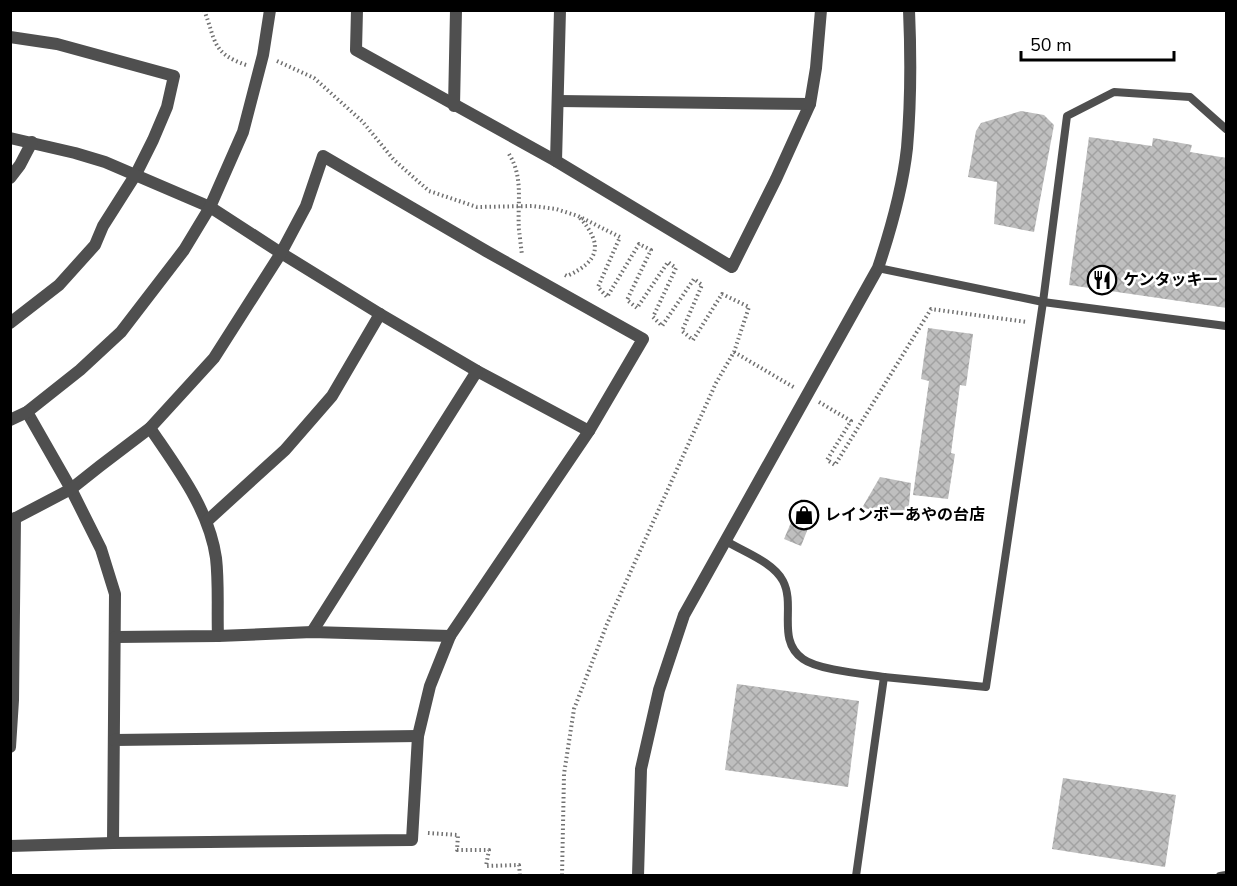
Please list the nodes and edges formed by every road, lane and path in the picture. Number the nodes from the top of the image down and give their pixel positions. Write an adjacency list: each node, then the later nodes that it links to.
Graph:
1 (204, 10): 10 (path)
2 (270, 10): 9 (street)
3 (357, 10): 13 (street)
4 (456, 10): 13 (street)
5 (560, 10): 11 (street)
6 (820, 10): 12 (street)
7 (909, 10): 26 (street)
8 (10, 37): 19 (street)
9 (263, 55): 10 (street); 22 (path)
10 (259, 69): 21 (street)
11 (558, 101): 12 (street); 18 (street)
12 (810, 104): 18 (street)
13 (454, 106): 18 (street)
14 (1227, 129): 28 (lane)
15 (10, 138): 16 (street)
16 (32, 142): 19 (street); 20 (street)
17 (504, 145): 22 (path)
18 (556, 161)
19 (136, 174): 21 (street); 30 (street)
20 (10, 178)
21 (210, 207): 24 (street); 37 (street)
22 (519, 207): 23 (path); 25 (path)
23 (578, 216): 27 (path); 33 (path)
24 (281, 254): 29 (street); 39 (street); 40 (street)
25 (523, 260)
26 (878, 268): 28 (lane); 44 (street)
27 (556, 272)
28 (1044, 302): 31 (lane); 32 (lane)
29 (380, 314): 34 (street); 43 (street)
30 (10, 323)
31 (1040, 324): 36 (path); 49 (lane)
32 (1227, 326)
33 (734, 352): 35 (path); 58 (path)
34 (477, 370): 40 (street); 45 (street)
35 (802, 392)
36 (812, 398)
37 (27, 412): 38 (street); 41 (street)
38 (10, 420)
39 (150, 428): 41 (street); 43 (street)
40 (589, 431): 47 (street)
41 (71, 489): 42 (street); 48 (street)
42 (13, 520): 52 (street)
43 (207, 520): 46 (street)
44 (726, 542): 49 (lane); 59 (street)
45 (312, 632): 46 (street); 47 (street)
46 (218, 636): 48 (street)
47 (450, 636): 50 (street)
48 (115, 637): 51 (street)
49 (884, 677): 60 (lane)
50 (418, 736): 51 (street); 53 (street)
51 (114, 740): 54 (street)
52 (10, 747)
53 (412, 832): 54 (street); 57 (path)
54 (113, 843): 55 (street)
55 (10, 846)
56 (1227, 875): 61 (lane)
57 (520, 876)
58 (562, 876)
59 (638, 876)
60 (856, 876)
61 (1220, 876)

